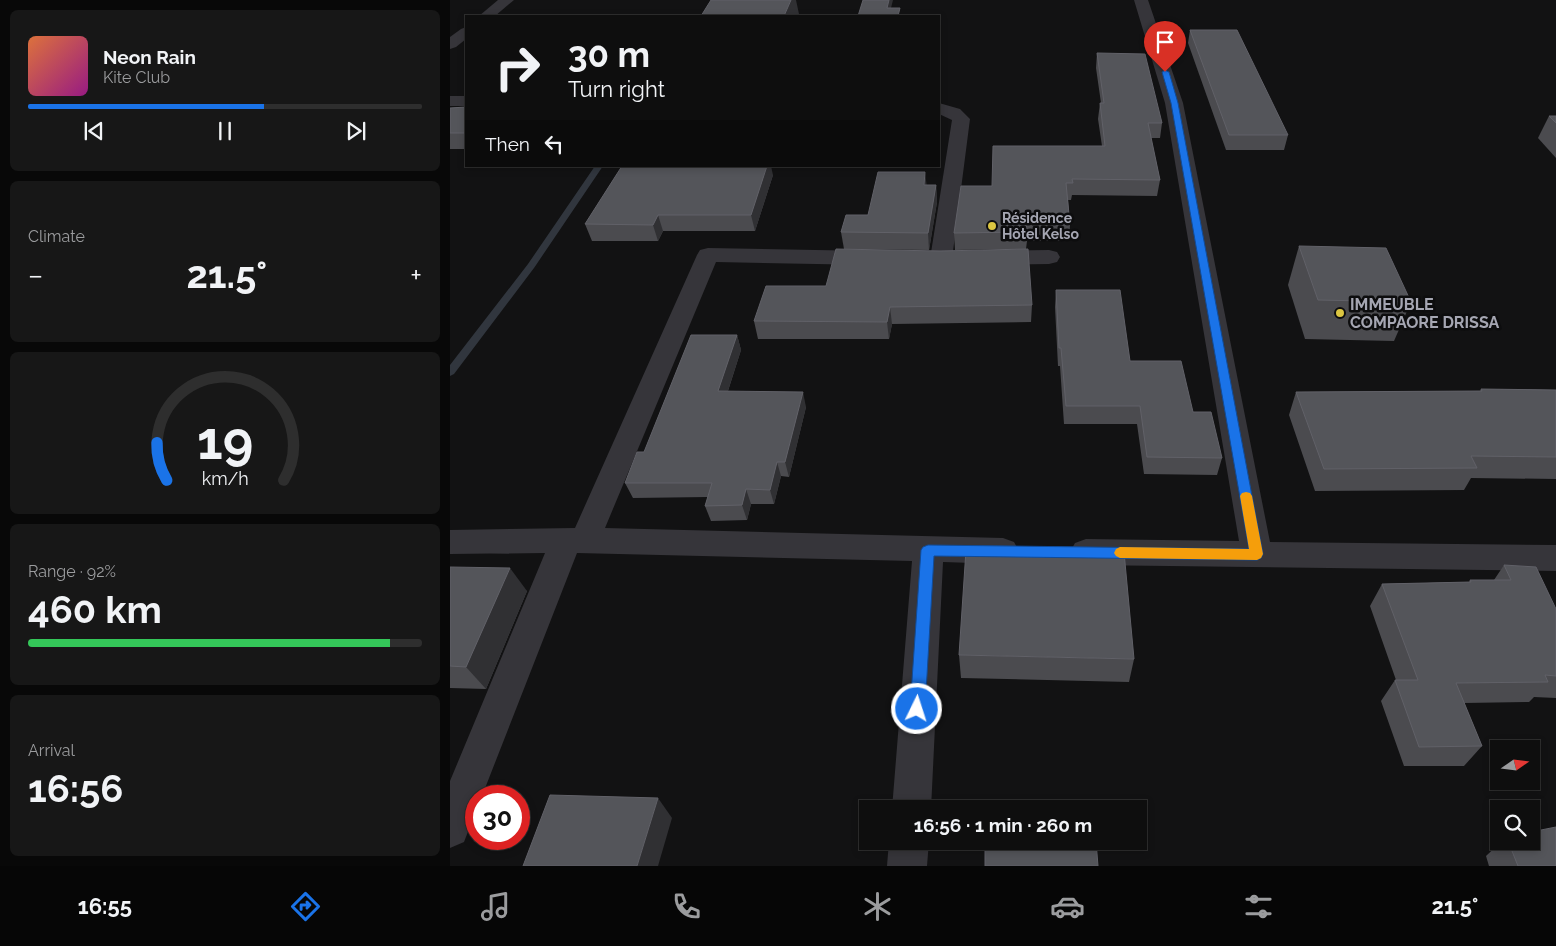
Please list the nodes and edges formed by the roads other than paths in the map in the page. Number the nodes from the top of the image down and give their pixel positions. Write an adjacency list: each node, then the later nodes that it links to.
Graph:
1 (507, 0): 3 (street)
2 (1141, 0): 16 (street)
3 (487, 15)
4 (465, 33): 5 (street)
5 (450, 44)
6 (450, 101): 7 (street)
7 (465, 102)
8 (940, 108): 10 (street)
9 (892, 258): 11 (street)
10 (1049, 258)
11 (575, 540): 12 (street); 13 (street); 19 (street)
12 (450, 542)
13 (928, 550): 14 (street); 18 (street)
14 (1027, 552)
15 (1057, 552): 16 (street)
16 (1257, 554): 17 (street)
17 (1543, 566)
18 (912, 800)
19 (450, 828)
20 (908, 850): 21 (street)
21 (907, 866)

